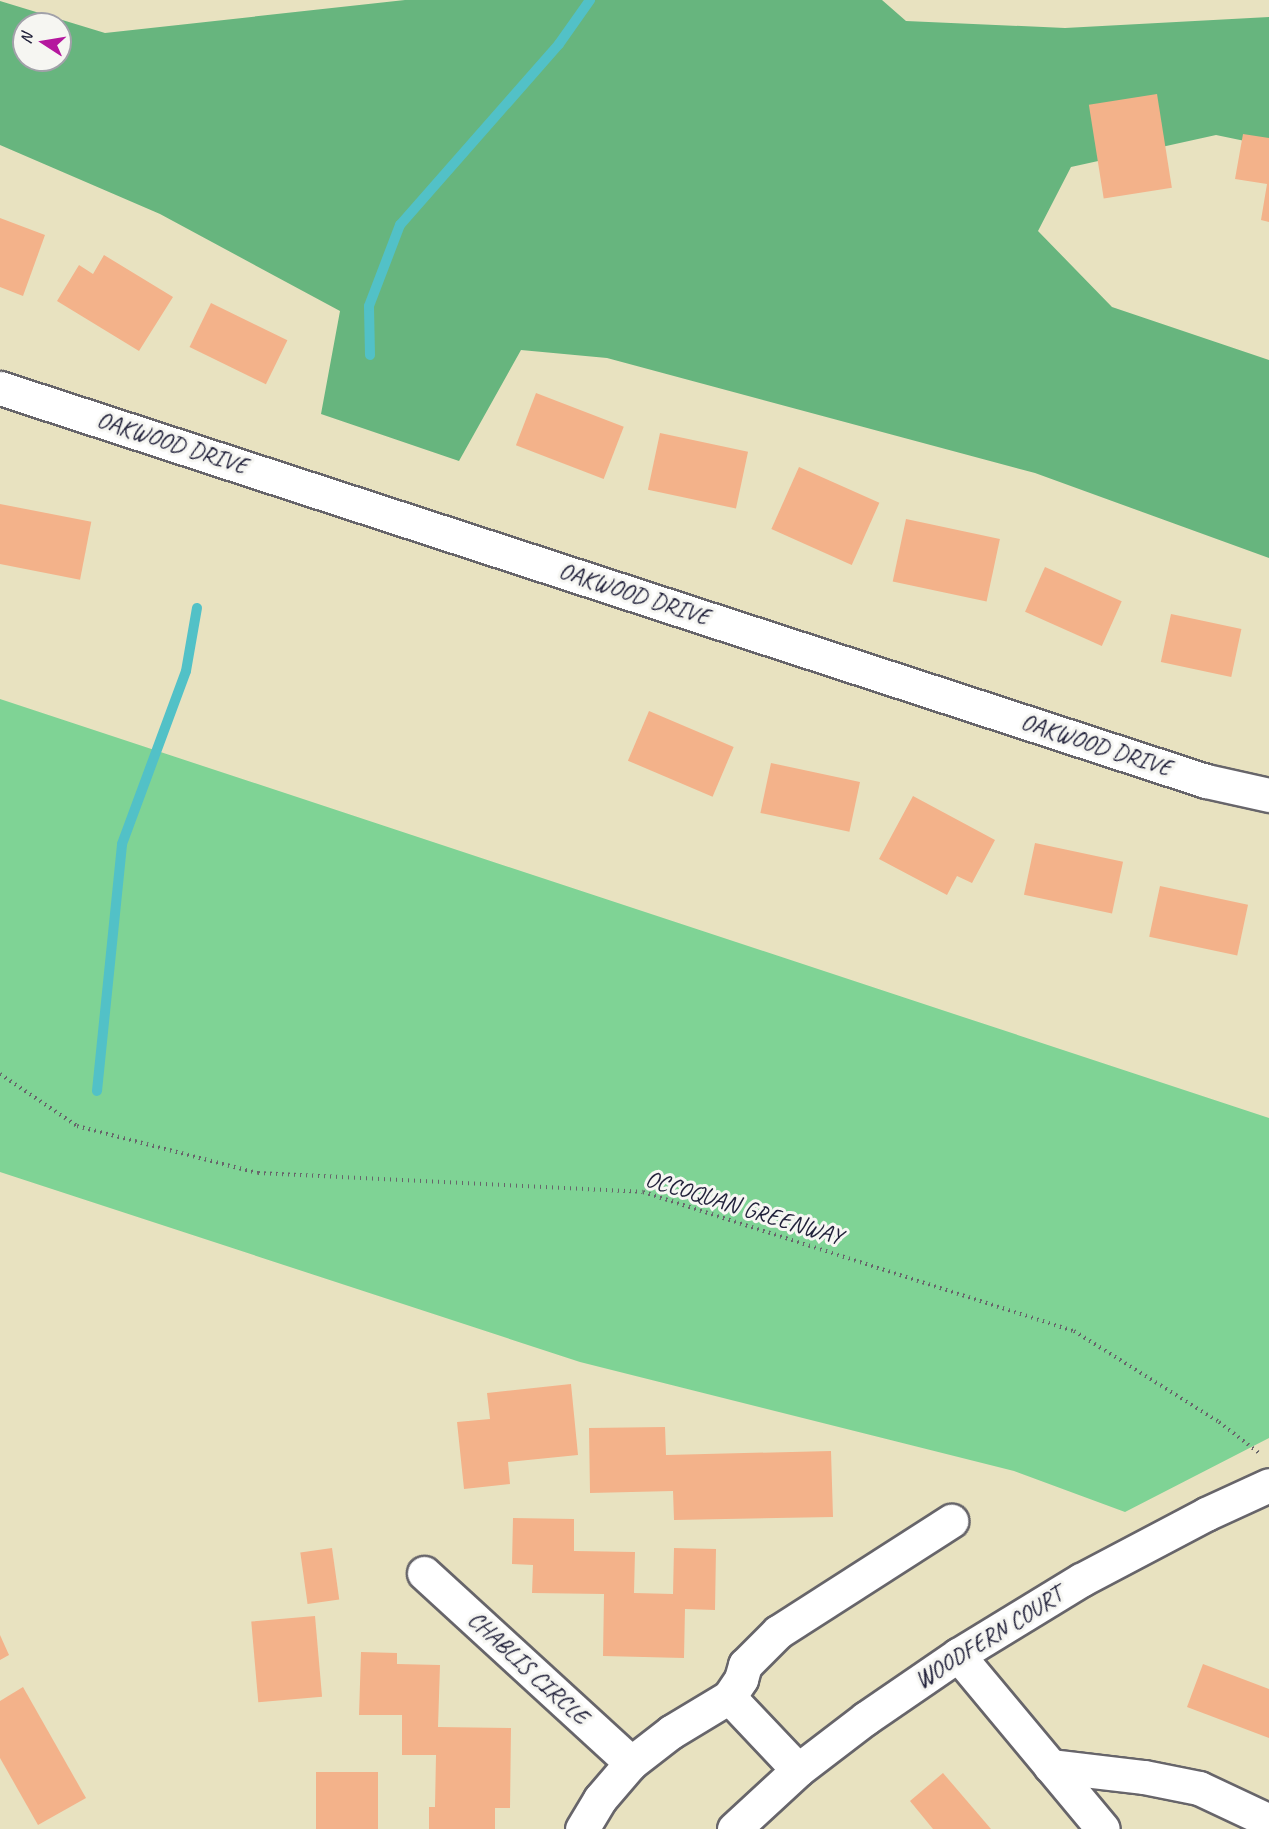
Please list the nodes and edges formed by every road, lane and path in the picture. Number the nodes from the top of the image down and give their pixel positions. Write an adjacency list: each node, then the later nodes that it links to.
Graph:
1 (0, 388): 2 (street, OAKWOOD DRIVE)
2 (1269, 795)
3 (0, 1074): 4 (path, OCCOQUAN GREENWAY)
4 (1266, 1471): 7 (street, WOODFERN COURT)
5 (951, 1521): 8 (street)
6 (424, 1573): 9 (street, CHABLIS CIRCLE)
7 (958, 1655): 10 (street); 11 (street, WOODFERN COURT)
8 (729, 1697): 9 (street); 11 (street)
9 (631, 1763): 13 (street)
10 (1050, 1766): 12 (street); 15 (street)
11 (798, 1770): 14 (street, WOODFERN COURT)
12 (1269, 1821)
13 (582, 1829)
14 (734, 1829)
15 (1103, 1829)

